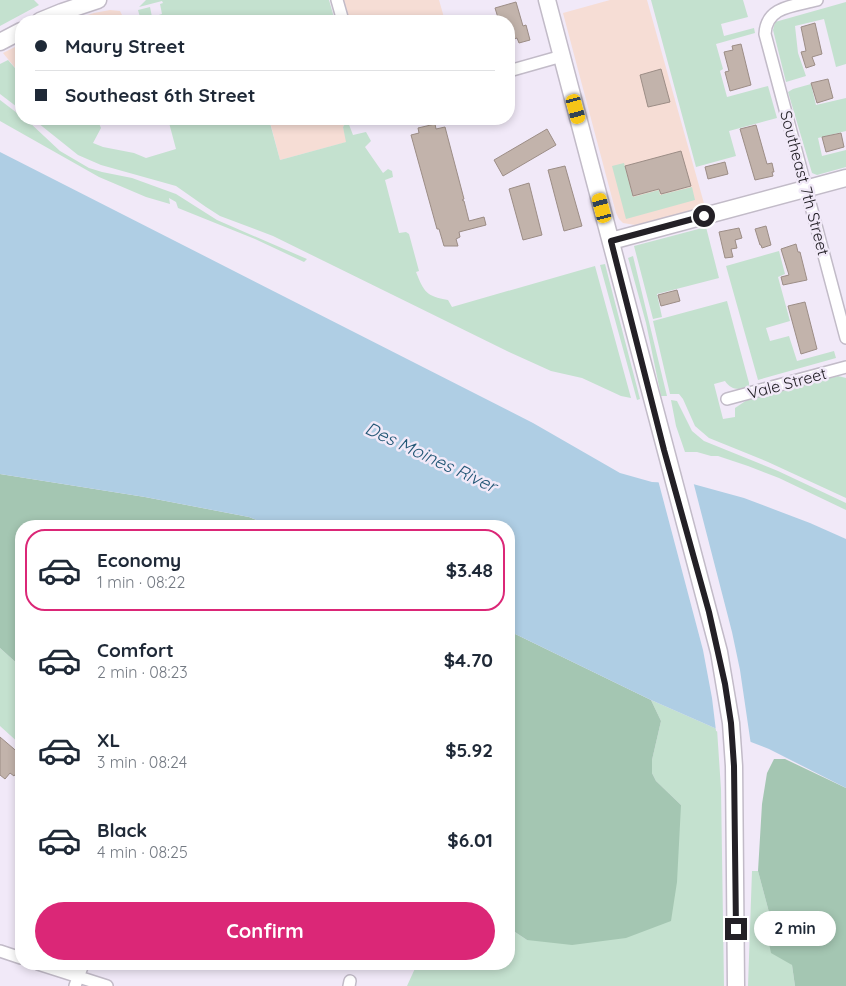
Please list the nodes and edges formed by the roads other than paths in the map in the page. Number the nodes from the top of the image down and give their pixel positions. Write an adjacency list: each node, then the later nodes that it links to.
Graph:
1 (98, 0): 5 (main road)
2 (337, 0): 6 (street)
3 (547, 0): 9 (main road)
4 (817, 0): 12 (street, Southeast 7th Street)
5 (55, 15)
6 (341, 15)
7 (15, 34): 8 (main road)
8 (0, 42)
9 (562, 56): 10 (street); 13 (main road)
10 (515, 69)
11 (846, 178): 12 (main road)
12 (807, 189): 13 (main road); 14 (street, Southeast 7th Street)
13 (611, 241): 23 (main road)
14 (846, 338)
15 (846, 367): 16 (street, Vale Street)
16 (727, 399)
17 (0, 952): 18 (street)
18 (15, 956)
19 (51, 970): 21 (street)
20 (81, 970): 21 (street)
21 (77, 982): 22 (street)
22 (107, 986)
23 (736, 986)

